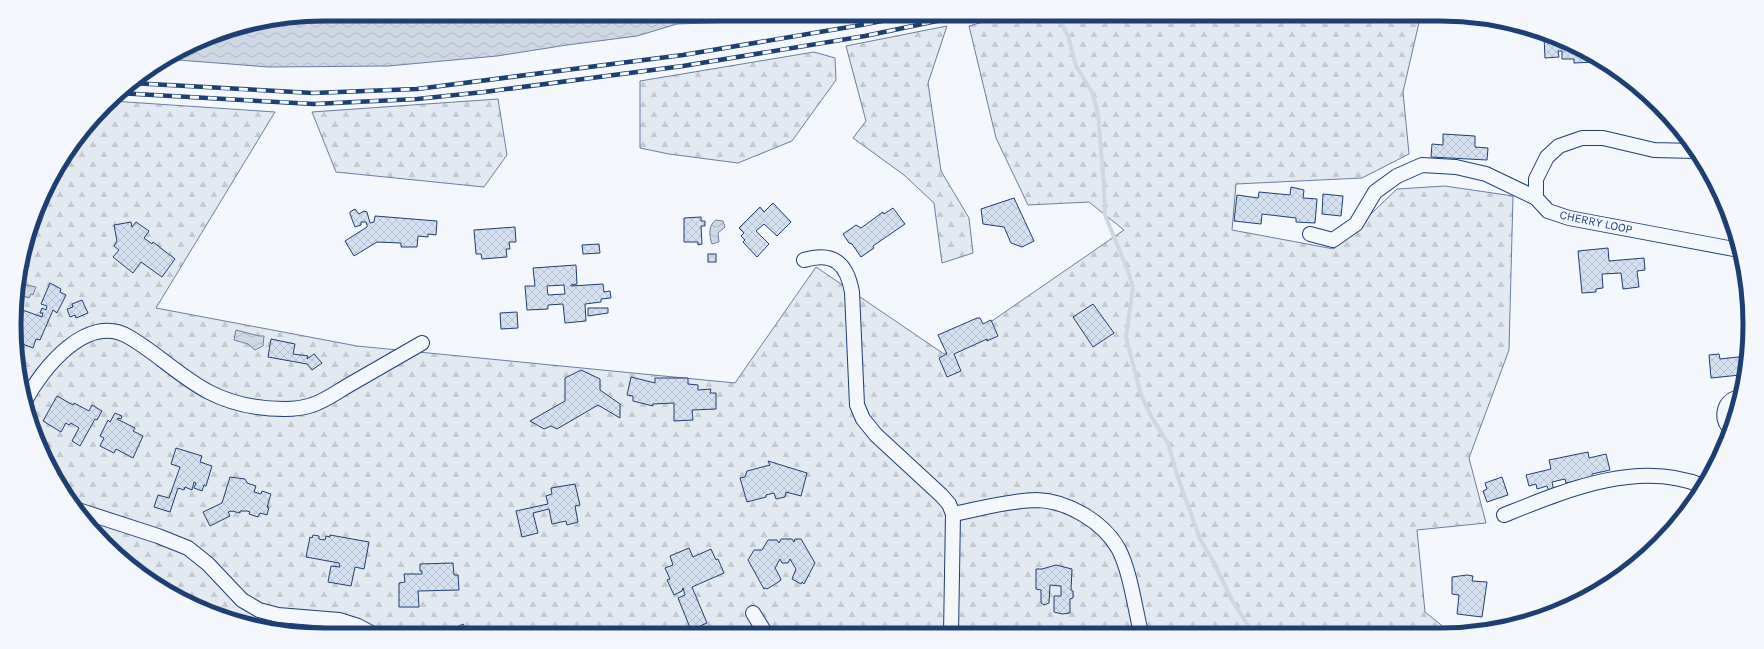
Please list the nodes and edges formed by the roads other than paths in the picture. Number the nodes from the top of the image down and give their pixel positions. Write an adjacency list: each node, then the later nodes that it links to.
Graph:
1 (1688, 151): 2 (street)
2 (1536, 198): 3 (street, CHERRY LOOP); 4 (street, CHERRY LOOP)
3 (1310, 234)
4 (1734, 249)
5 (804, 260): 12 (street)
6 (422, 343): 7 (street)
7 (29, 394)
8 (1734, 400): 9 (street)
9 (1727, 423)
10 (1697, 484): 13 (street)
11 (87, 513): 15 (street)
12 (953, 514): 17 (street); 18 (street)
13 (1504, 516)
14 (753, 613): 16 (street)
15 (362, 628)
16 (762, 628)
17 (951, 628)
18 (1140, 628)

